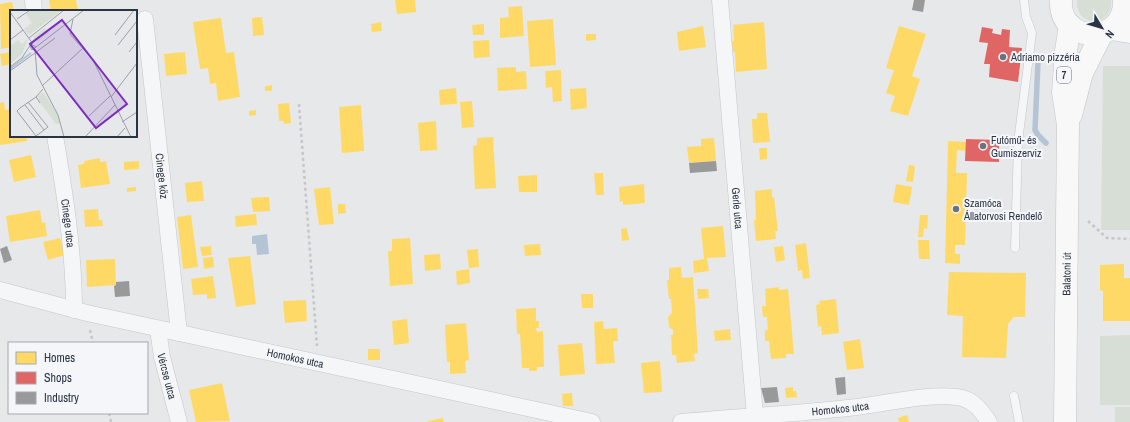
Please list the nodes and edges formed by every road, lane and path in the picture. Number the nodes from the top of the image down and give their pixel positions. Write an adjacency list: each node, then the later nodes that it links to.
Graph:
1 (33, 0): 7 (street)
2 (720, 0): 23 (street, Gerle utca)
3 (1024, 0): 16 (lane)
4 (1124, 0): 10 (main road, 7)
5 (1128, 0): 6 (main road)
6 (1130, 2)
7 (34, 10)
8 (1061, 10): 10 (main road, 7); 12 (main road, Balatoni út / 7)
9 (145, 19): 20 (street, Cinege köz)
10 (1114, 32): 12 (main road, Balatoni út / 7)
11 (298, 104): 21 (path)
12 (1068, 125): 29 (main road, Balatoni út / 7)
13 (56, 137): 18 (street, Cinege utca)
14 (1088, 220): 15 (path)
15 (1130, 239)
16 (1015, 248)
17 (0, 290): 18 (street, Homokos utca)
18 (74, 310): 19 (street, Homokos utca)
19 (158, 329): 20 (street, Homokos utca); 24 (street, Vércse utca)
20 (178, 333): 21 (street, Homokos utca)
21 (317, 362): 25 (street, Homokos utca)
22 (1014, 396): 28 (lane)
23 (755, 416): 26 (street, Homokos utca); 27 (street, Homokos utca)
24 (178, 422)
25 (592, 422)
26 (681, 422)
27 (989, 422)
28 (1019, 422)
29 (1065, 422)

